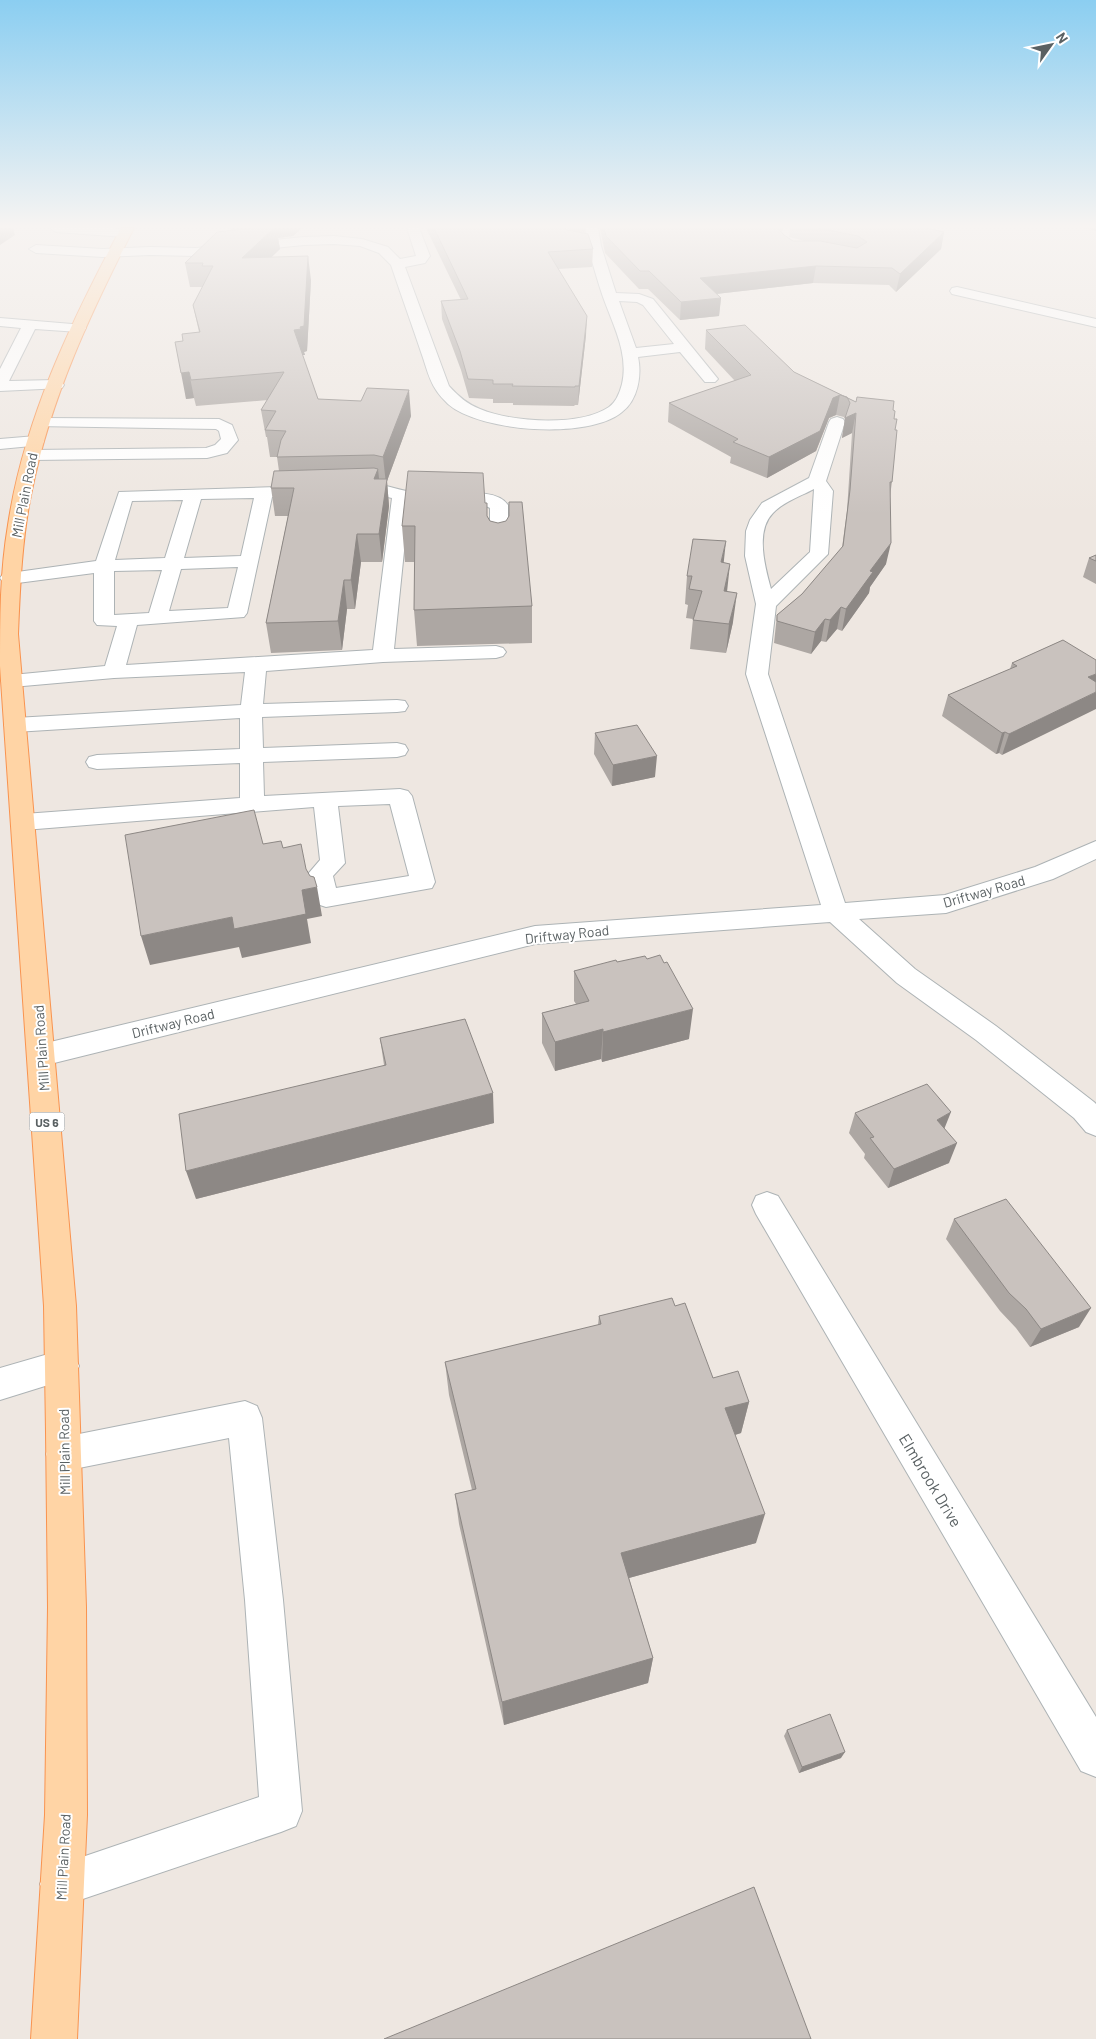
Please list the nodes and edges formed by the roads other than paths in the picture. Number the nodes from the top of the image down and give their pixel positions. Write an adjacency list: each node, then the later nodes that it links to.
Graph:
1 (9, 323): 6 (street)
2 (81, 323): 7 (main road, Mill Plain Road / US 6)
3 (418, 323): 9 (street)
4 (619, 323): 9 (street)
5 (665, 323): 8 (street)
6 (30, 326): 7 (street); 11 (street)
7 (79, 328): 12 (main road, Mill Plain Road / US 6)
8 (685, 347): 9 (street); 10 (street)
9 (629, 353)
10 (710, 379)
11 (0, 385): 12 (street)
12 (54, 389): 13 (street); 15 (main road, Mill Plain Road / US 6)
13 (0, 398)
14 (837, 422): 17 (street)
15 (36, 440): 15 (street); 16 (street); 25 (main road, Mill Plain Road / US 6)
16 (0, 444)
17 (817, 481): 26 (street); 26 (street)
18 (264, 493): 19 (street); 20 (street); 22 (street)
19 (194, 494): 23 (street); 24 (street)
20 (401, 495): 21 (street); 31 (street)
21 (499, 551)
22 (249, 561): 23 (street); 27 (street)
23 (172, 564): 24 (street); 27 (street)
24 (104, 566): 25 (street); 28 (street)
25 (10, 578): 29 (main road, Mill Plain Road / US 6)
26 (766, 604): 45 (street)
27 (157, 618): 28 (street)
28 (129, 620): 33 (street)
29 (4, 642): 34 (main road, Mill Plain Road / US 6)
30 (496, 652): 31 (street)
31 (383, 656): 32 (street)
32 (256, 665): 33 (street); 36 (street)
33 (114, 672): 34 (street)
34 (12, 681): 37 (main road, Mill Plain Road / US 6)
35 (398, 706): 36 (street)
36 (251, 712): 37 (street); 39 (street)
37 (15, 725): 43 (main road, Mill Plain Road / US 6)
38 (397, 750): 39 (street)
39 (252, 756): 40 (street); 42 (street)
40 (96, 762)
41 (325, 799): 41 (street); 42 (street)
42 (252, 804): 43 (street)
43 (24, 822): 46 (main road, Mill Plain Road / US 6)
44 (1096, 849): 45 (street, Driftway Road)
45 (836, 913): 46 (street, Driftway Road); 47 (street)
46 (42, 1055): 49 (main road, Mill Plain Road / US 6)
47 (1096, 1124)
48 (767, 1205): 52 (street, Elmbrook Drive)
49 (62, 1366): 50 (street); 51 (main road, Mill Plain Road / US 6)
50 (0, 1384)
51 (64, 1454): 53 (main road, Mill Plain Road / US 6); 53 (street)
52 (1096, 1756)
53 (62, 1884): 54 (main road, Mill Plain Road / US 6)
54 (54, 2039)

